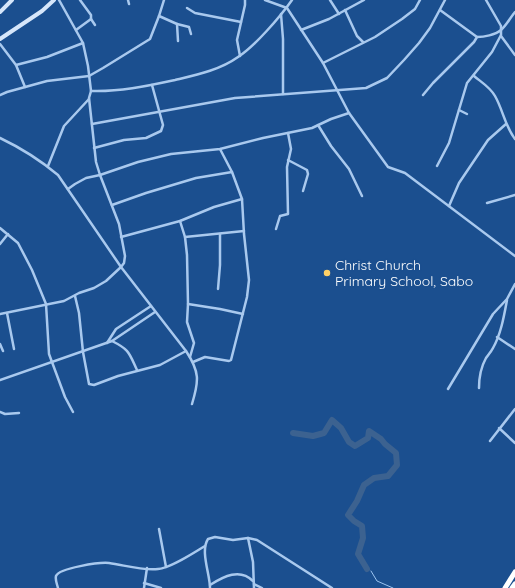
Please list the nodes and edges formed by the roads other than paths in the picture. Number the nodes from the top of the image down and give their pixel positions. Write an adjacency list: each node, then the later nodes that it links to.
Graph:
1 (12, 0): 18 (main road)
2 (54, 0): 33 (main road)
3 (58, 0): 27 (street)
4 (80, 0): 23 (street)
5 (164, 0): 22 (street)
6 (245, 0): 24 (street)
7 (265, 0): 15 (street)
8 (292, 0): 15 (street)
9 (330, 0): 21 (street)
10 (364, 0): 16 (street)
11 (420, 0): 35 (street)
12 (445, 0): 17 (street)
13 (486, 0): 29 (street)
14 (187, 8): 24 (street)
15 (287, 8): 20 (street); 28 (street)
16 (345, 10): 21 (street); 35 (street)
17 (440, 10): 32 (street); 46 (street)
18 (0, 12)
19 (515, 12): 29 (street)
20 (281, 14): 39 (street); 48 (street)
21 (339, 14): 28 (street)
22 (159, 16): 25 (street); 42 (street)
23 (91, 19): 26 (street); 27 (street)
24 (241, 22): 39 (street)
25 (177, 24): 30 (street); 34 (street)
26 (95, 25)
27 (76, 30): 36 (street)
28 (301, 30): 40 (street)
29 (502, 30): 31 (street); 32 (street)
30 (191, 34)
31 (501, 35): 38 (street); 43 (street)
32 (477, 37): 50 (street)
33 (0, 39)
34 (178, 41)
35 (363, 42): 40 (street)
36 (83, 43): 41 (street); 42 (street)
37 (0, 44): 41 (street)
38 (515, 55)
39 (240, 56): 44 (street)
40 (323, 63): 46 (street)
41 (16, 65): 45 (street)
42 (89, 76): 45 (street); 47 (street)
43 (474, 76): 52 (street); 57 (street)
44 (152, 85): 47 (street); 53 (street)
45 (25, 86): 49 (street)
46 (338, 90): 48 (street); 54 (street)
47 (91, 91): 51 (street)
48 (283, 94): 53 (street)
49 (0, 95)
50 (423, 95)
51 (89, 98): 56 (street); 65 (street)
52 (459, 110): 55 (street); 66 (street)
53 (160, 113): 56 (street); 62 (street)
54 (348, 113): 58 (street); 76 (street)
55 (467, 114)
56 (92, 124): 62 (street)
57 (506, 124): 61 (street); 76 (street)
58 (318, 125): 59 (street); 72 (street)
59 (288, 133): 63 (street); 64 (street)
60 (0, 138): 65 (street)
61 (515, 139)
62 (94, 148): 68 (street)
63 (220, 149): 67 (street); 68 (street)
64 (288, 160): 70 (street); 79 (street)
65 (48, 166): 69 (street)
66 (437, 166)
67 (232, 172): 73 (street); 75 (street)
68 (100, 175): 69 (street); 75 (street)
69 (68, 189): 87 (street)
70 (303, 191)
71 (515, 194): 74 (street)
72 (362, 196)
73 (242, 199): 77 (street); 80 (street)
74 (487, 203)
75 (112, 205): 83 (street)
76 (448, 206): 86 (street)
77 (180, 221): 83 (street); 84 (street)
78 (0, 228): 81 (street)
79 (276, 229)
80 (244, 231): 82 (street); 98 (street)
81 (8, 234): 85 (street); 92 (street)
82 (220, 234): 84 (street); 89 (street)
83 (121, 237): 87 (street)
84 (185, 237): 93 (street)
85 (0, 244)
86 (515, 256)
87 (121, 267): 90 (street); 94 (street)
88 (515, 284): 91 (street)
89 (218, 289)
90 (75, 296): 92 (street); 107 (street)
91 (507, 299): 99 (street); 114 (street)
92 (46, 304): 96 (street); 109 (street)
93 (188, 304): 98 (street); 108 (street)
94 (150, 306): 95 (street); 101 (street)
95 (155, 312): 100 (street); 106 (street)
96 (7, 313): 97 (street); 103 (street)
97 (0, 314)
98 (243, 314): 110 (street)
99 (497, 337): 104 (street); 113 (street)
100 (112, 341): 101 (street); 111 (street)
101 (106, 343): 107 (street)
102 (0, 344): 105 (street)
103 (14, 349)
104 (515, 349)
105 (3, 351)
106 (186, 351): 108 (street); 111 (street)
107 (83, 352): 109 (street); 111 (street)
108 (190, 358): 110 (street)
109 (53, 362): 112 (street); 118 (street)
110 (193, 362): 115 (street)
111 (137, 370)
112 (0, 380)
113 (479, 388)
114 (448, 389)
115 (192, 404)
116 (515, 408): 120 (street)
117 (0, 412): 119 (street)
118 (74, 412)
119 (18, 413)
120 (499, 428): 121 (street); 122 (street)
121 (490, 441)
122 (515, 443)
123 (159, 528): 126 (street)
124 (248, 538): 125 (street); 129 (street); 138 (street)
125 (205, 546): 126 (street); 132 (street)
126 (166, 567): 127 (street)
127 (147, 568): 130 (street); 133 (street)
128 (515, 572): 139 (highway)
129 (254, 582): 132 (street); 136 (street); 137 (street)
130 (144, 583): 134 (street); 135 (street)
131 (515, 584): 140 (highway)
132 (210, 586)
133 (58, 588)
134 (144, 588)
135 (161, 588)
136 (254, 588)
137 (262, 588)
138 (332, 588)
139 (505, 588)
140 (512, 588)

